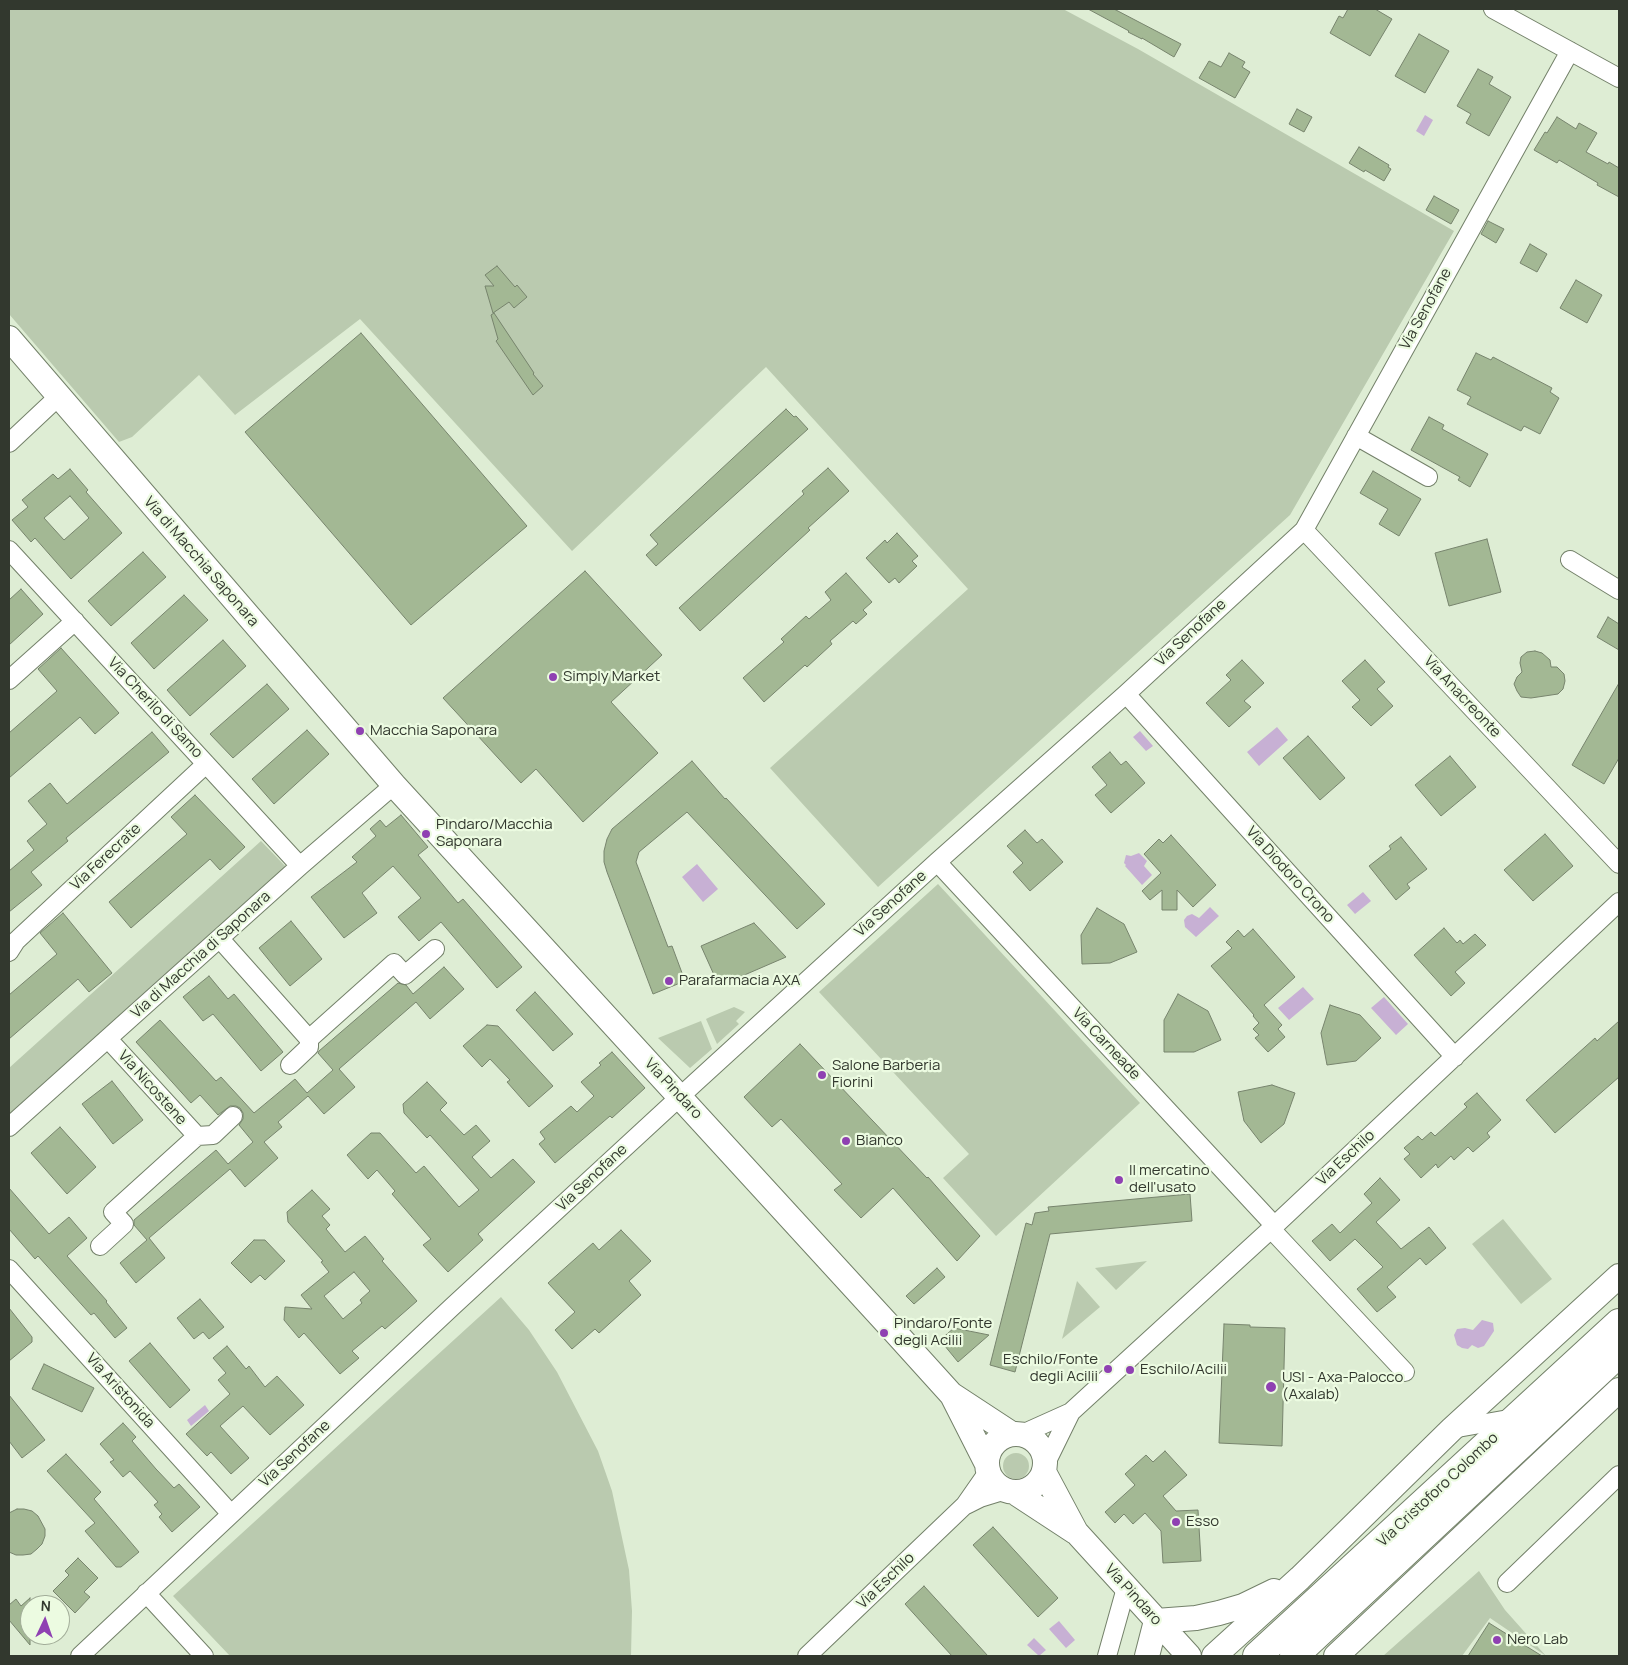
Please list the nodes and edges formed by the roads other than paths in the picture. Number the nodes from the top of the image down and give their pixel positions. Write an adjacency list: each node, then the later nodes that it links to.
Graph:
1 (1493, 9): 2 (street)
2 (1570, 51): 3 (street); 6 (street, Via Senofane)
3 (1619, 78)
4 (9, 338): 5 (street, Via di Macchia Saponara)
5 (58, 397): 7 (street); 17 (street, Via di Macchia Saponara)
6 (1356, 436): 8 (street); 9 (street, Via Senofane)
7 (9, 443)
8 (1428, 477)
9 (1304, 530): 15 (street, Via Senofane); 19 (street, Via Anacreonte)
10 (9, 550): 13 (street, Via Cherilo di Samo)
11 (1570, 560): 12 (street)
12 (1619, 590)
13 (75, 621): 14 (street); 16 (street, Via Cherilo di Samo)
14 (9, 680)
15 (1126, 694): 18 (street, Via Senofane); 27 (street, Via Diodoro Crono)
16 (206, 764): 20 (street, Via Cherilo di Samo); 24 (street, Via Ferecrate)
17 (394, 785): 20 (street, Via di Macchia di Saponara); 29 (street, Via Pindaro)
18 (937, 862): 29 (street, Via Senofane); 33 (street, Via Carneade)
19 (1619, 864)
20 (300, 866): 22 (street, Via di Macchia di Saponara)
21 (1619, 902): 27 (street, Via Eschilo)
22 (220, 939): 25 (street, Via di Macchia di Saponara); 26 (street)
23 (435, 949): 26 (street)
24 (9, 952)
25 (108, 1039): 31 (street, Via di Macchia di Saponara); 32 (street, Via Nicostene)
26 (309, 1039): 28 (street)
27 (1455, 1057): 33 (street, Via Eschilo)
28 (290, 1065)
29 (680, 1097): 41 (street, Via Pindaro); 52 (street, Via Senofane)
30 (234, 1116): 32 (street, Via Nicostene)
31 (9, 1127)
32 (196, 1136): 34 (street, Via Nicostene)
33 (1273, 1227): 39 (street, Via Carneade); 42 (street, Via Eschilo)
34 (100, 1246)
35 (9, 1269): 52 (street, Via Aristonida)
36 (1619, 1276): 45 (street)
37 (1619, 1323): 44 (main road, Via Cristoforo Colombo)
38 (1619, 1353): 44 (main road, Via Cristoforo Colombo)
39 (1405, 1372)
40 (1619, 1390): 43 (street)
41 (952, 1394): 46 (street); 48 (street)
42 (1071, 1412): 46 (street); 47 (street)
43 (1584, 1422): 44 (street); 68 (street)
44 (1527, 1423): 45 (street); 66 (main road, Via Cristoforo Colombo); 67 (main road, Via Cristoforo Colombo)
45 (1452, 1429): 54 (street)
46 (1017, 1434): 47 (street); 48 (street)
47 (1045, 1467): 50 (street); 53 (street)
48 (988, 1468): 50 (street); 51 (street)
49 (1619, 1475): 55 (street)
50 (1010, 1491): 51 (street); 53 (street)
51 (965, 1505): 61 (street, Via Eschilo)
52 (231, 1514): 57 (street, Via Senofane)
53 (1076, 1532): 56 (street, Via Pindaro)
54 (1300, 1578): 58 (street); 65 (street)
55 (1507, 1583)
56 (1126, 1588): 58 (street, Via Pindaro); 62 (street)
57 (146, 1593): 59 (street, Via Senofane); 60 (street)
58 (1156, 1621): 63 (street); 64 (street, Via Pindaro)
59 (80, 1656)
60 (204, 1656)
61 (807, 1656)
62 (1107, 1656)
63 (1147, 1656)
64 (1190, 1656)
65 (1214, 1656)
66 (1257, 1656)
67 (1294, 1656)
68 (1336, 1656)

